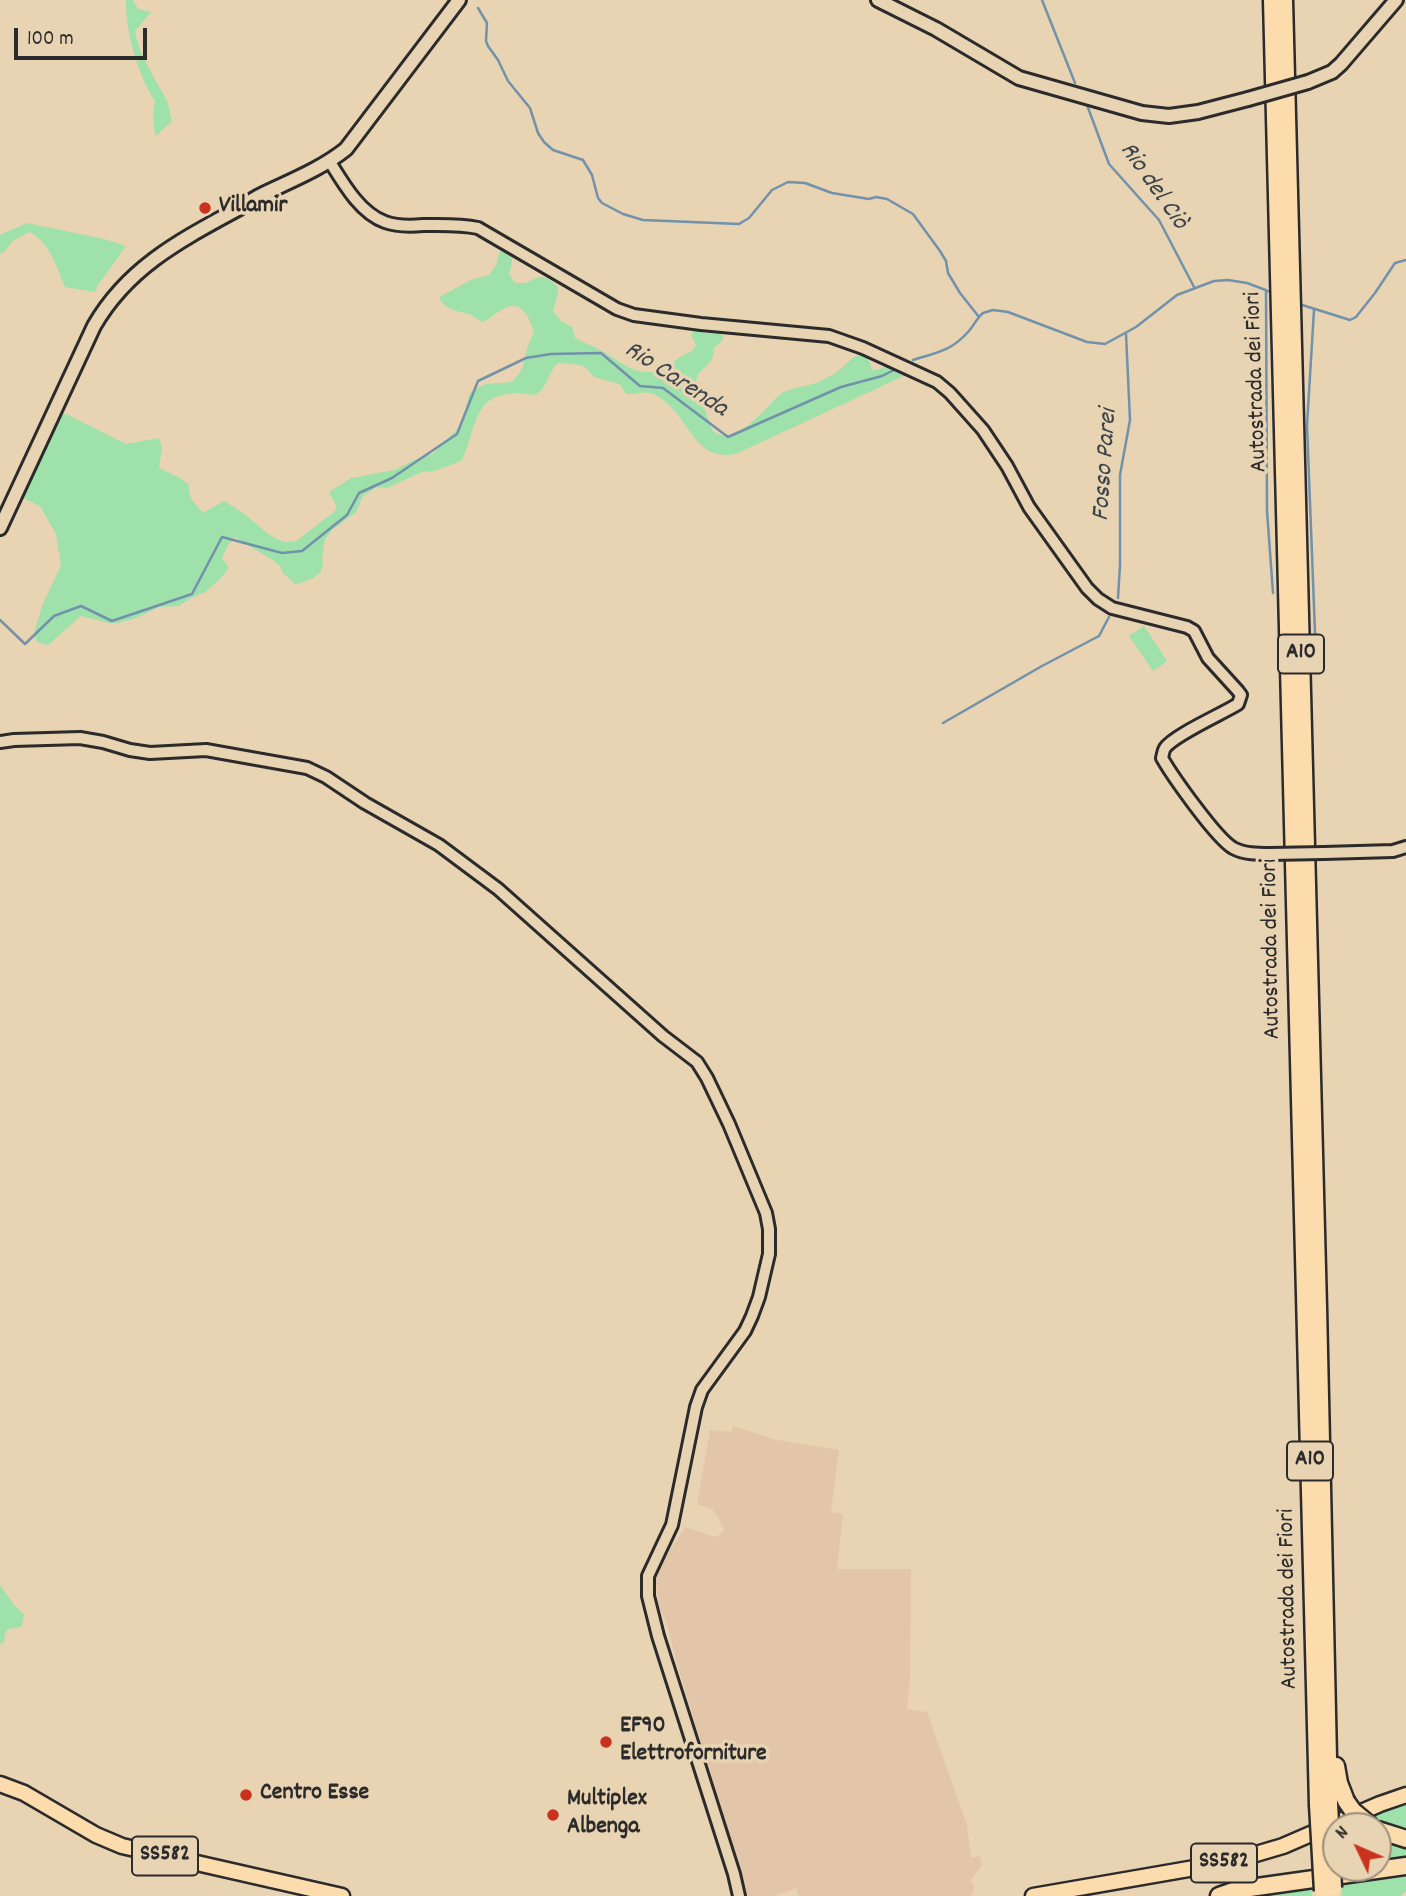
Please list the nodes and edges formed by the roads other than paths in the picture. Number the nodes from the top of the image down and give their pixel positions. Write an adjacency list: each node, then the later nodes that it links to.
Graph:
1 (459, 0): 6 (main road)
2 (878, 0): 5 (main road, bridge)
3 (1272, 0): 13 (highway, Autostrada dei Fiori / A10)
4 (1284, 0): 10 (highway, Autostrada dei Fiori / A10)
5 (1396, 0)
6 (330, 162): 7 (main road); 9 (street, bridge)
7 (0, 528)
8 (0, 742): 16 (street)
9 (1406, 847)
10 (1327, 1697): 13 (highway, Autostrada dei Fiori / A10); 14 (highway, bridge)
11 (0, 1784): 18 (main road, SS582)
12 (1406, 1794): 21 (main road, SS582)
13 (1324, 1804): 17 (highway, Autostrada dei Fiori / A10, bridge); 17 (highway, Autostrada dei Fiori / A10, bridge)
14 (1354, 1812)
15 (1406, 1866): 22 (highway)
16 (734, 1874): 19 (street); 20 (street)
17 (1324, 1893)
18 (342, 1896)
19 (731, 1896)
20 (738, 1896)
21 (1033, 1896)
22 (1219, 1896)

